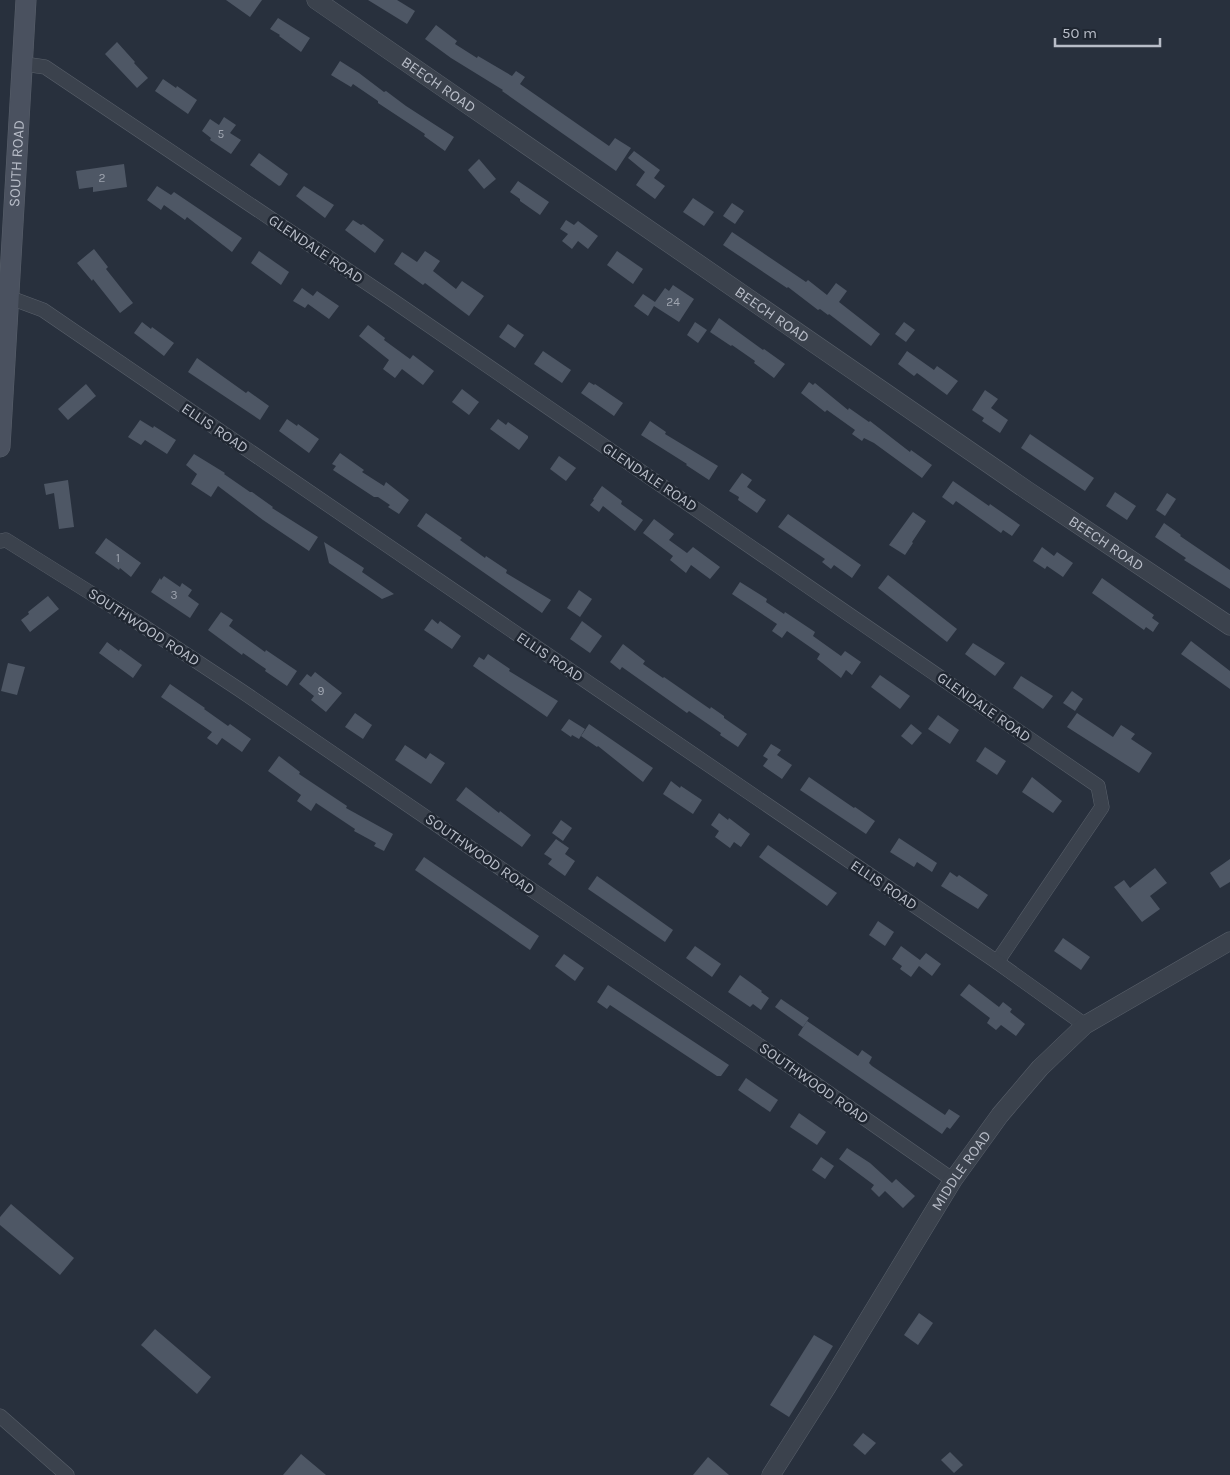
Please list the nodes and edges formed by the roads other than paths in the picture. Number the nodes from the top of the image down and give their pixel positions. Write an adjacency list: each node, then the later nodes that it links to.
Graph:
1 (26, 0): 3 (main road, SOUTH ROAD)
2 (316, 0): 7 (street, BEECH ROAD)
3 (24, 64): 4 (main road, SOUTH ROAD); 9 (street, GLENDALE ROAD)
4 (8, 297): 5 (main road, SOUTH ROAD); 9 (street, ELLIS ROAD)
5 (0, 447)
6 (0, 541): 11 (street, SOUTHWOOD ROAD)
7 (1230, 626)
8 (1230, 941): 10 (street, MIDDLE ROAD)
9 (997, 962): 10 (street, ELLIS ROAD)
10 (1085, 1025): 11 (street, MIDDLE ROAD)
11 (953, 1180): 14 (street, MIDDLE ROAD)
12 (0, 1416): 13 (street)
13 (67, 1475)
14 (771, 1475)

